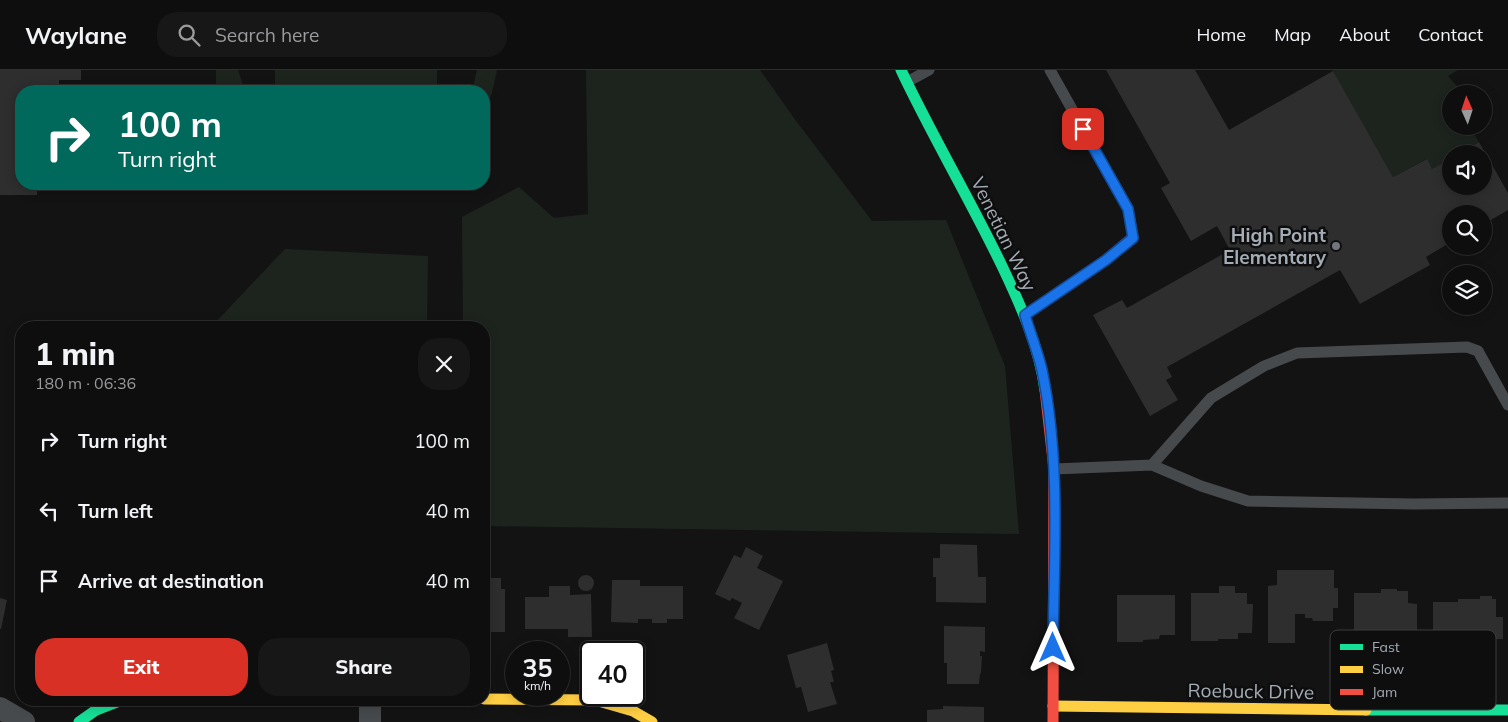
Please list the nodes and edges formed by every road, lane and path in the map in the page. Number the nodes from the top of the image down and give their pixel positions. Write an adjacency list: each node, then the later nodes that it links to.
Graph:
1 (901, 70): 4 (street, Venetian Way)
2 (929, 70): 4 (lane)
3 (1050, 70): 5 (lane)
4 (907, 82): 5 (street, Venetian Way)
5 (1025, 315): 8 (street, Venetian Way)
6 (1508, 405): 7 (lane)
7 (1152, 464): 8 (lane); 9 (lane)
8 (1054, 469): 13 (street, Venetian Way)
9 (1508, 503)
10 (490, 699): 20 (street)
11 (106, 706): 18 (street)
12 (370, 706): 19 (street)
13 (1053, 706): 16 (street, Roebuck Drive); 21 (street, Venetian Way)
14 (0, 708): 17 (street)
15 (1508, 710): 16 (street, Roebuck Drive)
16 (1415, 716)
17 (24, 722)
18 (79, 722)
19 (370, 722)
20 (652, 722)
21 (1053, 722)

